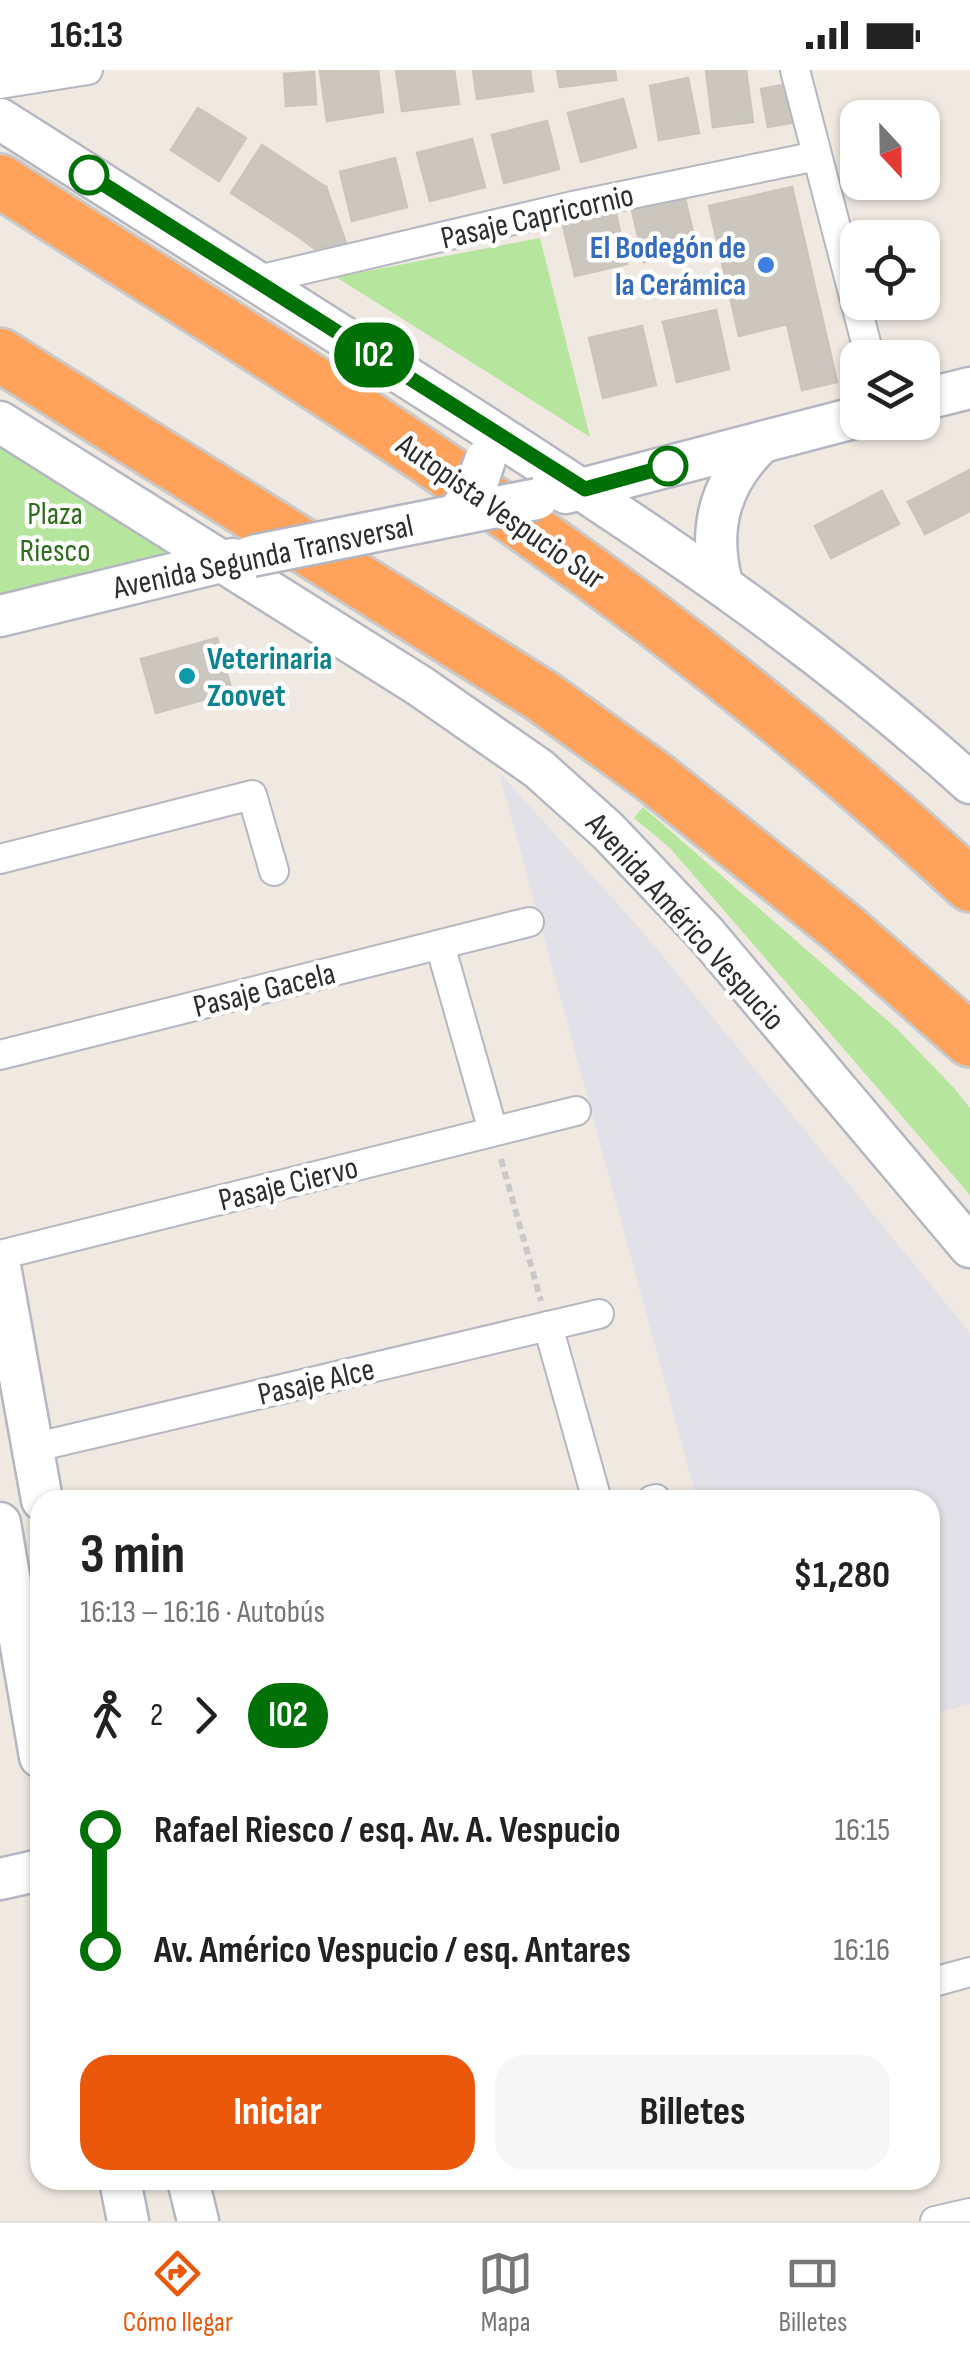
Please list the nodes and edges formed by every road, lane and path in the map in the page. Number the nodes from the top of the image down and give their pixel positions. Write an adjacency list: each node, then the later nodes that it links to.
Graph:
1 (88, 70): 3 (street)
2 (795, 70): 5 (street)
3 (0, 84)
4 (0, 119): 7 (main road)
5 (817, 156): 7 (street, Pasaje Capricornio); 8 (street)
6 (0, 180): 24 (highway, Autopista Vespucio Sur)
7 (258, 280): 14 (main road)
8 (865, 340)
9 (0, 355): 26 (highway)
10 (970, 388): 11 (main road)
11 (940, 396)
12 (0, 422): 18 (main road, Avenida Américo Vespucio)
13 (840, 422): 15 (main road, Avenida Segunda Transversal)
14 (481, 441): 16 (main road); 17 (main road, bridge)
15 (762, 442): 16 (main road, Avenida Segunda Transversal); 19 (main road)
16 (585, 489): 17 (main road, Avenida Segunda Transversal, bridge); 19 (main road)
17 (456, 515): 18 (main road, Avenida Segunda Transversal, bridge)
18 (236, 559): 20 (main road, Avenida Segunda Transversal); 33 (main road, Avenida Américo Vespucio)
19 (722, 583): 21 (main road)
20 (0, 616)
21 (965, 769)
22 (0, 859): 23 (street)
23 (274, 872)
24 (970, 884)
25 (529, 922): 27 (street, Pasaje Gacela)
26 (844, 929): 28 (highway); 30 (highway)
27 (440, 944): 29 (street, Pasaje Gacela); 32 (street)
28 (970, 1040)
29 (0, 1055)
30 (970, 1080)
31 (576, 1110): 32 (street, Pasaje Ciervo)
32 (493, 1131): 34 (street, Pasaje Ciervo); 37 (path)
33 (970, 1247)
34 (0, 1255)
35 (0, 1266): 38 (main road)
36 (600, 1314): 37 (street, Pasaje Alce)
37 (548, 1326): 38 (street, Pasaje Alce); 40 (street)
38 (32, 1448): 39 (main road)
39 (40, 1490)
40 (594, 1490)
41 (0, 1524): 42 (main road)
42 (5, 1575): 43 (main road)
43 (30, 1706)
44 (30, 1872): 45 (main road)
45 (0, 1879)
46 (970, 1972): 47 (street)
47 (940, 1980)
48 (122, 2190): 50 (main road)
49 (970, 2212): 51 (street)
50 (128, 2221)
51 (935, 2221)

